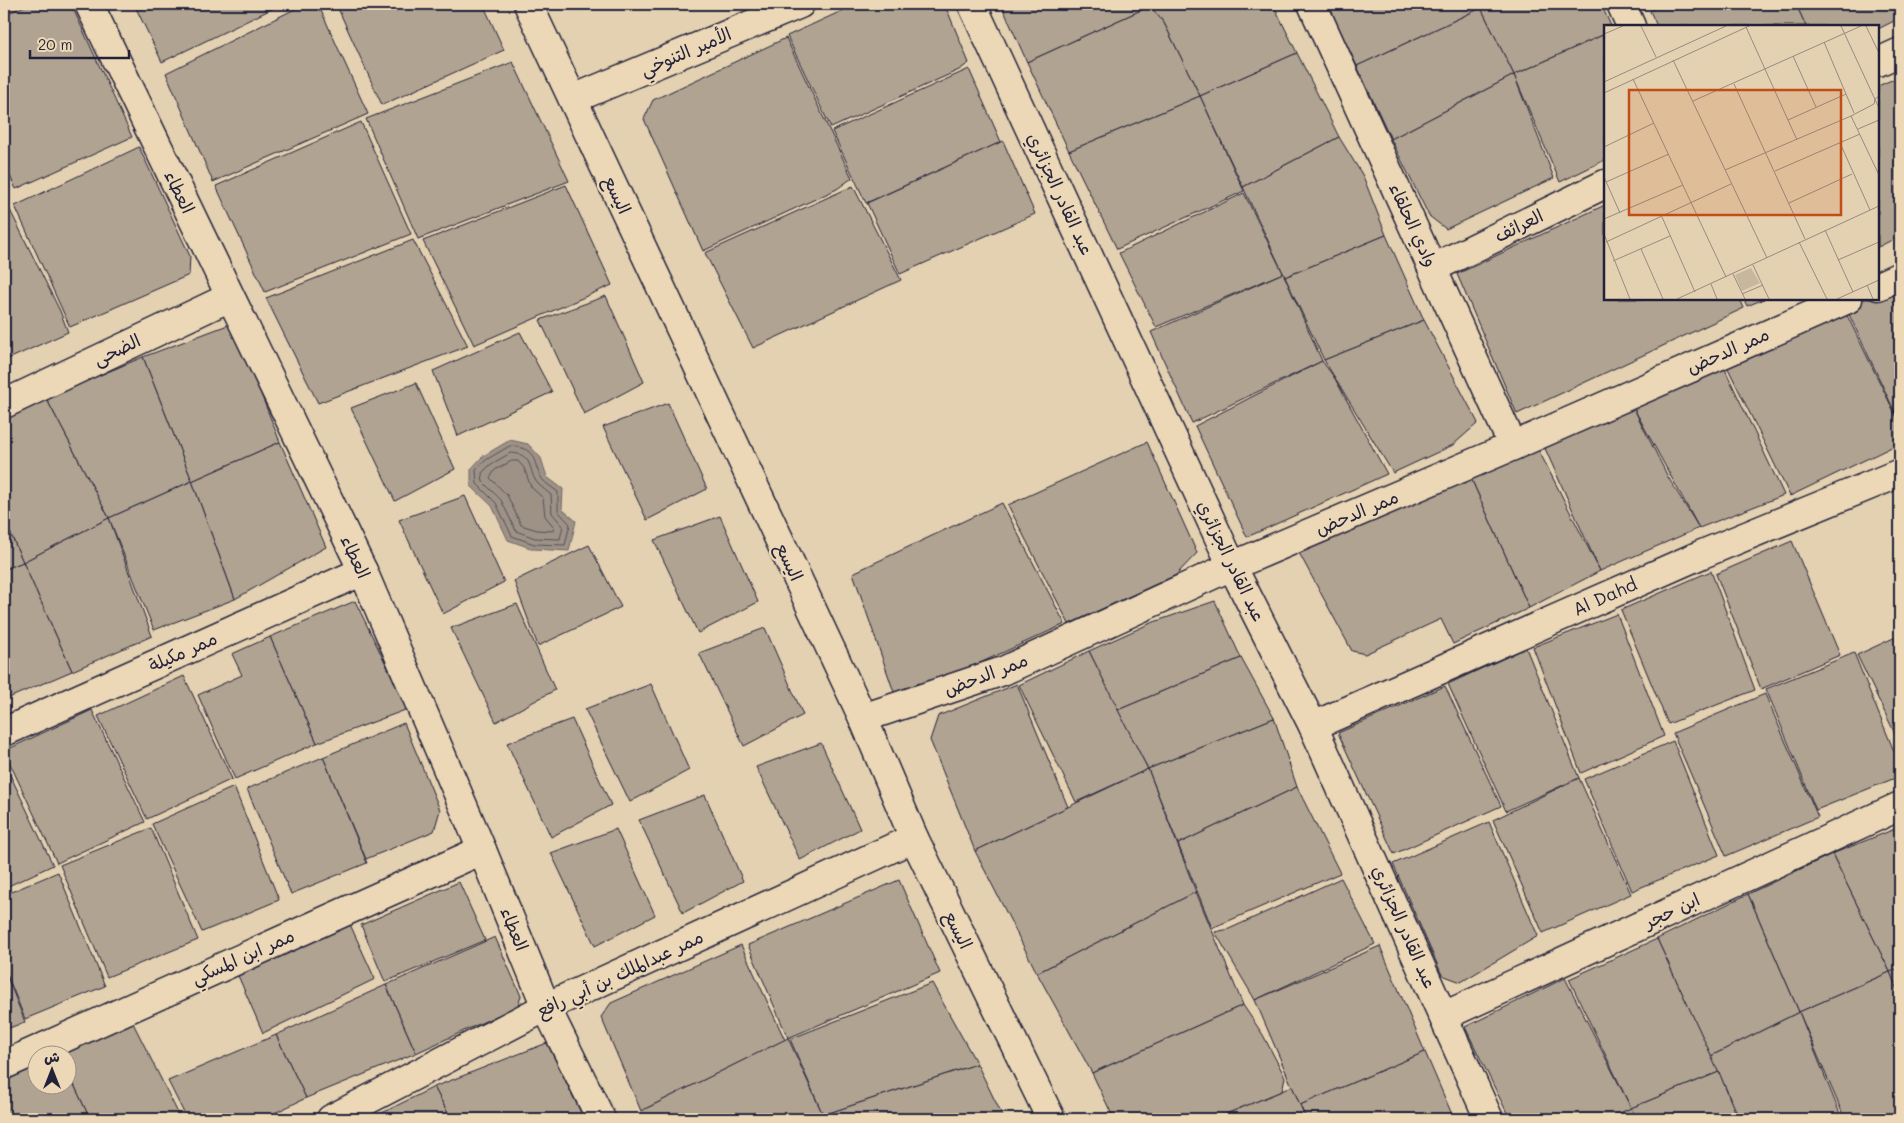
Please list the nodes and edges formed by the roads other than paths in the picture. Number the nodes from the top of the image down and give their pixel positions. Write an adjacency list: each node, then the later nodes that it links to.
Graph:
1 (89, 4): 15 (street, العطاء)
2 (528, 4): 10 (street, اليسع)
3 (800, 4): 10 (street, الأمير التنوخي)
4 (972, 4): 20 (street, عبد القادر الجزائري)
5 (1312, 4): 12 (street, وادي الحلقاء)
6 (1621, 4): 7 (street)
7 (1631, 25)
8 (1900, 52): 9 (street)
9 (1879, 62)
10 (573, 99): 22 (street, اليسع)
11 (1604, 184): 12 (street, العرائف)
12 (1433, 268): 18 (street, وادي الحلقاء)
13 (1900, 276): 14 (street)
14 (1879, 286)
15 (230, 297): 17 (street, الضحى); 21 (street, العطاء)
16 (1846, 300): 18 (street, ممر الدحض)
17 (4, 404)
18 (1513, 446): 20 (street, ممر الدحض)
19 (1900, 473): 23 (street, Al Dahd)
20 (1232, 566): 22 (street, ممر الدحض); 23 (street, عبد القادر الجزائري)
21 (363, 572): 24 (street, ممر مكيلة); 27 (street, العطاء)
22 (862, 718): 26 (street, اليسع)
23 (1313, 726): 29 (street, عبد القادر الجزائري)
24 (4, 732)
25 (1900, 806): 29 (street, ابن حجر)
26 (914, 838): 28 (street, ممر عبدالملك بن أبي رافع); 33 (street, اليسع)
27 (482, 850): 28 (street, العطاء); 30 (street, ممر ابن المسكي)
28 (546, 1007): 31 (street, ممر عبدالملك بن أبي رافع); 32 (street, العطاء)
29 (1444, 1016): 34 (street, عبد القادر الجزائري)
30 (4, 1065)
31 (331, 1119)
32 (601, 1119)
33 (1050, 1119)
34 (1489, 1119)

